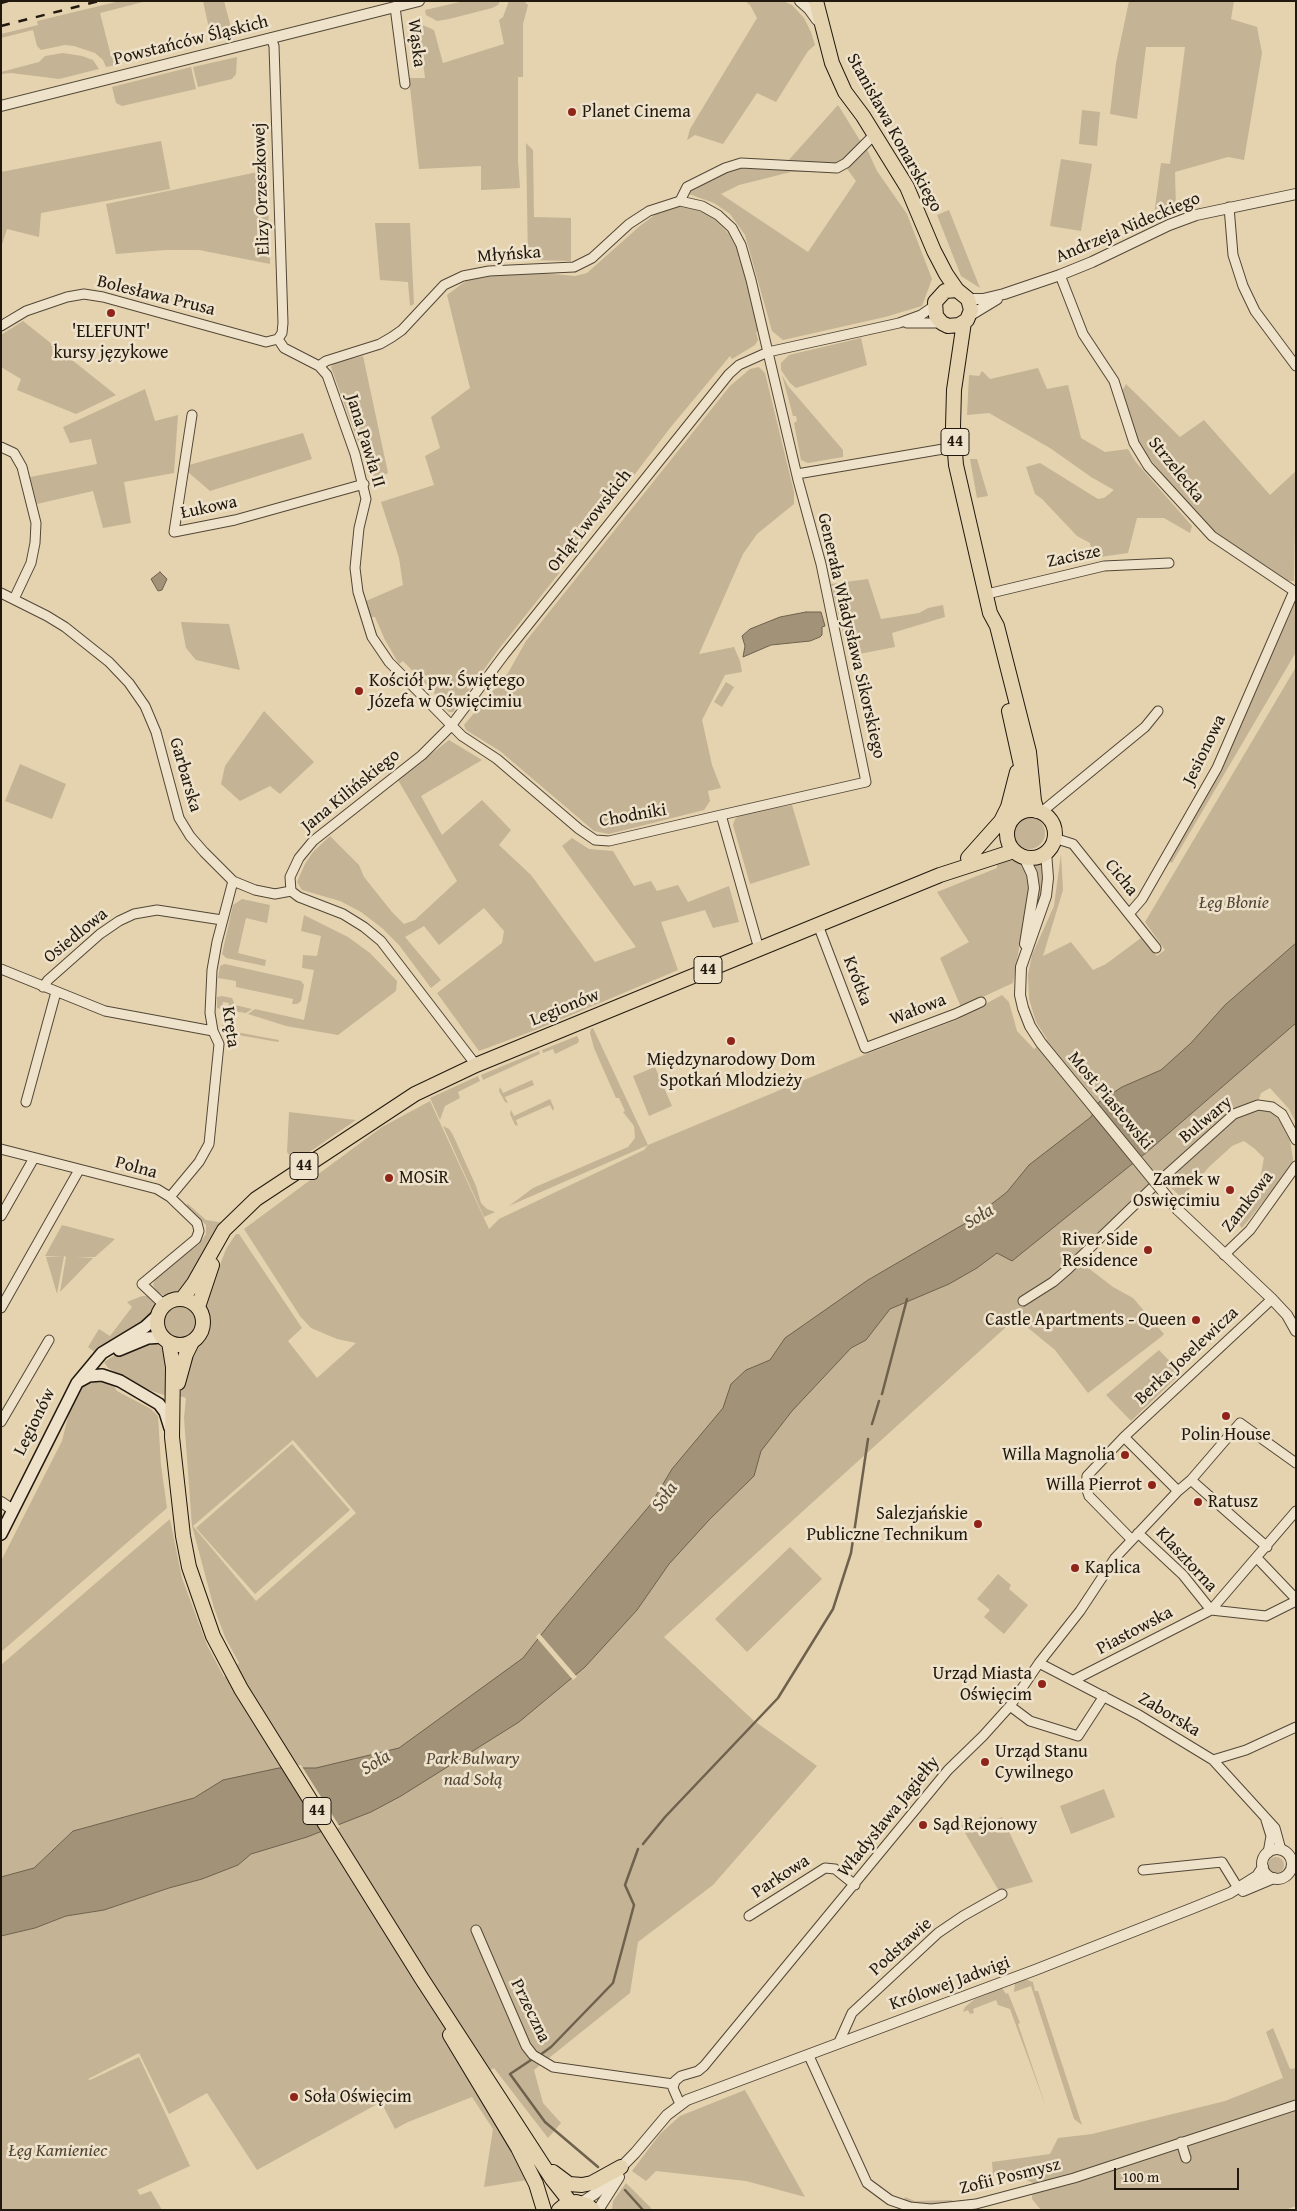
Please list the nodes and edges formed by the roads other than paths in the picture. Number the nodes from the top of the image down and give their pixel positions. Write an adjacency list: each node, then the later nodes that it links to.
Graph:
1 (419, 1): 6 (street, Powstańców Śląskich)
2 (800, 1): 7 (street)
3 (809, 1): 7 (main road, Stanisława Konarskiego / 44)
4 (816, 1): 7 (main road, Stanisława Konarskiego / 44)
5 (824, 1): 7 (street)
6 (395, 7): 8 (street, Powstańców Śląskich); 9 (street, Wąska)
7 (819, 20): 11 (main road, Stanisława Konarskiego / 44)
8 (271, 38): 10 (street, Powstańców Śląskich); 24 (street, Elizy Orzeszkowej)
9 (405, 84)
10 (1, 106)
11 (875, 134): 13 (street); 15 (main road, Stanisława Konarskiego / 44)
12 (1296, 194): 14 (street, Andrzeja Nideckiego)
13 (680, 201): 25 (street); 27 (street, Młyńska)
14 (1229, 207): 16 (street, Andrzeja Nideckiego); 26 (street)
15 (934, 251): 17 (main road, Stanisława Konarskiego / 44); 19 (main road, Stanisława Konarskiego / 44)
16 (1060, 275): 18 (street, Andrzeja Nideckiego); 36 (street, Strzelecka)
17 (963, 294): 18 (street, Andrzeja Nideckiego); 19 (main road); 20 (main road, Stanisława Konarskiego / 44)
18 (1004, 294): 20 (street, Andrzeja Nideckiego)
19 (937, 300): 21 (street, Orląt Lwowskich); 22 (main road, Stanisława Konarskiego / 44)
20 (966, 319): 22 (main road); 29 (main road, Stanisława Konarskiego / 44)
21 (899, 323): 22 (street, Orląt Lwowskich); 25 (street, Orląt Lwowskich)
22 (945, 325): 29 (main road, Stanisława Konarskiego / 44)
23 (1, 326): 24 (street, Bolesława Prusa)
24 (278, 339): 27 (street)
25 (768, 352): 33 (street, Generała Władysława Sikorskiego); 42 (street, Orląt Lwowskich)
26 (1292, 354): 28 (street)
27 (319, 366): 34 (street, Jana Pawła II)
28 (1296, 366)
29 (956, 367): 31 (main road, Stanisława Konarskiego / 44)
30 (192, 415): 34 (street, Łukowa)
31 (955, 447): 33 (street); 38 (main road, Stanisława Konarskiego / 44)
32 (1, 448): 39 (street)
33 (797, 474): 46 (street, Generała Władysława Sikorskiego)
34 (364, 484): 42 (street, Jana Pawła II)
35 (1169, 563): 38 (street, Zacisze)
36 (1294, 591): 55 (street, Jesionowa)
37 (1, 594): 39 (street, Garbarska)
38 (986, 594): 40 (main road, Stanisława Konarskiego / 44)
39 (14, 599): 53 (street, Garbarska)
40 (990, 613): 43 (main road, Stanisława Konarskiego / 44); 44 (main road, Stanisława Konarskiego / 44)
41 (1158, 711): 44 (street)
42 (451, 726): 46 (street, Chodniki); 54 (street, Jana Kilińskiego)
43 (1019, 757): 45 (main road, Stanisława Konarskiego / 44); 51 (main road)
44 (1040, 812): 45 (main road); 48 (main road, 44)
45 (1018, 814): 47 (main road, 44)
46 (721, 815): 59 (street)
47 (1007, 830): 50 (main road); 51 (main road, Legionów / 44)
48 (1054, 838): 49 (main road); 55 (street, Cicha)
49 (1046, 852): 50 (main road, 44); 60 (street)
50 (1019, 854): 52 (main road, Legionów / 44); 60 (street)
51 (968, 858): 52 (main road, Legionów / 44)
52 (940, 875): 57 (main road, Legionów / 44)
53 (233, 881): 54 (street, Garbarska); 56 (street, Kręta)
54 (292, 891): 67 (street)
55 (1129, 914): 58 (street, Cicha)
56 (222, 920): 62 (street, Osiedlowa); 65 (street, Kręta)
57 (818, 925): 59 (main road, Legionów / 44); 66 (street, Krótka)
58 (1156, 948)
59 (758, 949): 67 (main road, Legionów / 44)
60 (1024, 954): 77 (street, Most Piastowski, bridge)
61 (1, 969): 62 (street)
62 (43, 987): 63 (street)
63 (56, 992): 65 (street); 68 (street)
64 (981, 1002): 66 (street, Wałowa)
65 (213, 1031): 74 (street, Kręta)
66 (866, 1048)
67 (476, 1065): 76 (main road, Legionów / 44)
68 (26, 1102)
69 (1296, 1140): 80 (street, Bulwary)
70 (1, 1149): 71 (street, Polna)
71 (34, 1158): 73 (street, Polna); 75 (street)
72 (1296, 1166): 77 (street, Zamkowa)
73 (79, 1170): 74 (street, Polna); 82 (street)
74 (170, 1197): 83 (street, Polna)
75 (1, 1216)
76 (230, 1225): 78 (main road, Legionów / 44); 81 (main road, Legionów / 44)
77 (1224, 1255): 79 (street, Most Piastowski)
78 (182, 1299): 81 (main road); 83 (main road)
79 (1272, 1300): 84 (street, Most Piastowski); 93 (street, Berka Joselewicza)
80 (1023, 1301)
81 (198, 1307): 87 (main road, 44)
82 (1, 1308)
83 (161, 1310): 86 (main road, 44); 88 (main road, Legionów)
84 (1295, 1327)
85 (49, 1340): 91 (street)
86 (166, 1340): 87 (main road); 88 (main road, Legionów); 90 (main road, 44)
87 (192, 1342): 90 (main road, 44)
88 (97, 1359): 89 (main road, Legionów)
89 (76, 1383): 92 (main road); 98 (main road, Legionów)
90 (174, 1400): 92 (main road, 44)
91 (1, 1422)
92 (172, 1437): 132 (main road, 44)
93 (1124, 1437): 96 (street); 102 (street, Berka Joselewicza)
94 (1296, 1463): 95 (street, Władysława Jagiełły)
95 (1191, 1480): 96 (street, Władysława Jagiełły); 103 (street)
96 (1178, 1491): 100 (street, Władysława Jagiełły)
97 (1, 1502): 98 (street)
98 (13, 1510): 101 (main road, Legionów)
99 (1296, 1511): 103 (street)
100 (1138, 1532): 102 (street, Władysława Jagiełły); 106 (street, Klasztorna)
101 (1, 1534)
102 (1132, 1540): 107 (street, Władysława Jagiełły)
103 (1267, 1547): 104 (street)
104 (1257, 1558): 105 (street); 106 (street)
105 (1296, 1600): 106 (street)
106 (1210, 1610): 108 (street, Piastowska)
107 (1039, 1663): 108 (street, Zaborska); 110 (street, Władysława Jagiełły)
108 (1074, 1680): 109 (street, Zaborska)
109 (1104, 1696): 110 (street); 112 (street, Zaborska)
110 (1010, 1706): 121 (street, Władysława Jagiełły)
111 (1296, 1727): 112 (street)
112 (1213, 1760): 113 (street, Zaborska)
113 (1265, 1818): 114 (street, Zaborska); 115 (street)
114 (1281, 1850): 115 (street); 116 (street)
115 (1268, 1853): 117 (street)
116 (1294, 1865): 119 (street)
117 (1263, 1867): 119 (street); 122 (street, Królowej Jadwigi)
118 (1143, 1870): 122 (street)
119 (1279, 1877): 120 (street); 122 (street, Królowej Jadwigi)
120 (1296, 1879)
121 (855, 1885): 124 (street, Parkowa); 128 (street, Władysława Jagiełły)
122 (1234, 1891): 126 (street, Królowej Jadwigi)
123 (1002, 1894): 126 (street, Podstawie)
124 (749, 1916)
125 (476, 1930): 128 (street, Przeczna)
126 (840, 2042): 127 (street, Królowej Jadwigi)
127 (809, 2056): 129 (street, Królowej Jadwigi); 131 (street, Zofii Posmysz)
128 (673, 2084): 129 (street)
129 (680, 2104): 133 (street)
130 (1296, 2105): 131 (street, Zofii Posmysz)
131 (1181, 2142): 134 (street)
132 (524, 2146): 135 (main road); 136 (main road, 44); 137 (main road); 138 (main road, 44)
133 (635, 2153): 135 (street); 139 (street)
134 (1186, 2158)
135 (620, 2167): 136 (street)
136 (576, 2206)
137 (544, 2210)
138 (554, 2210)
139 (598, 2210)

